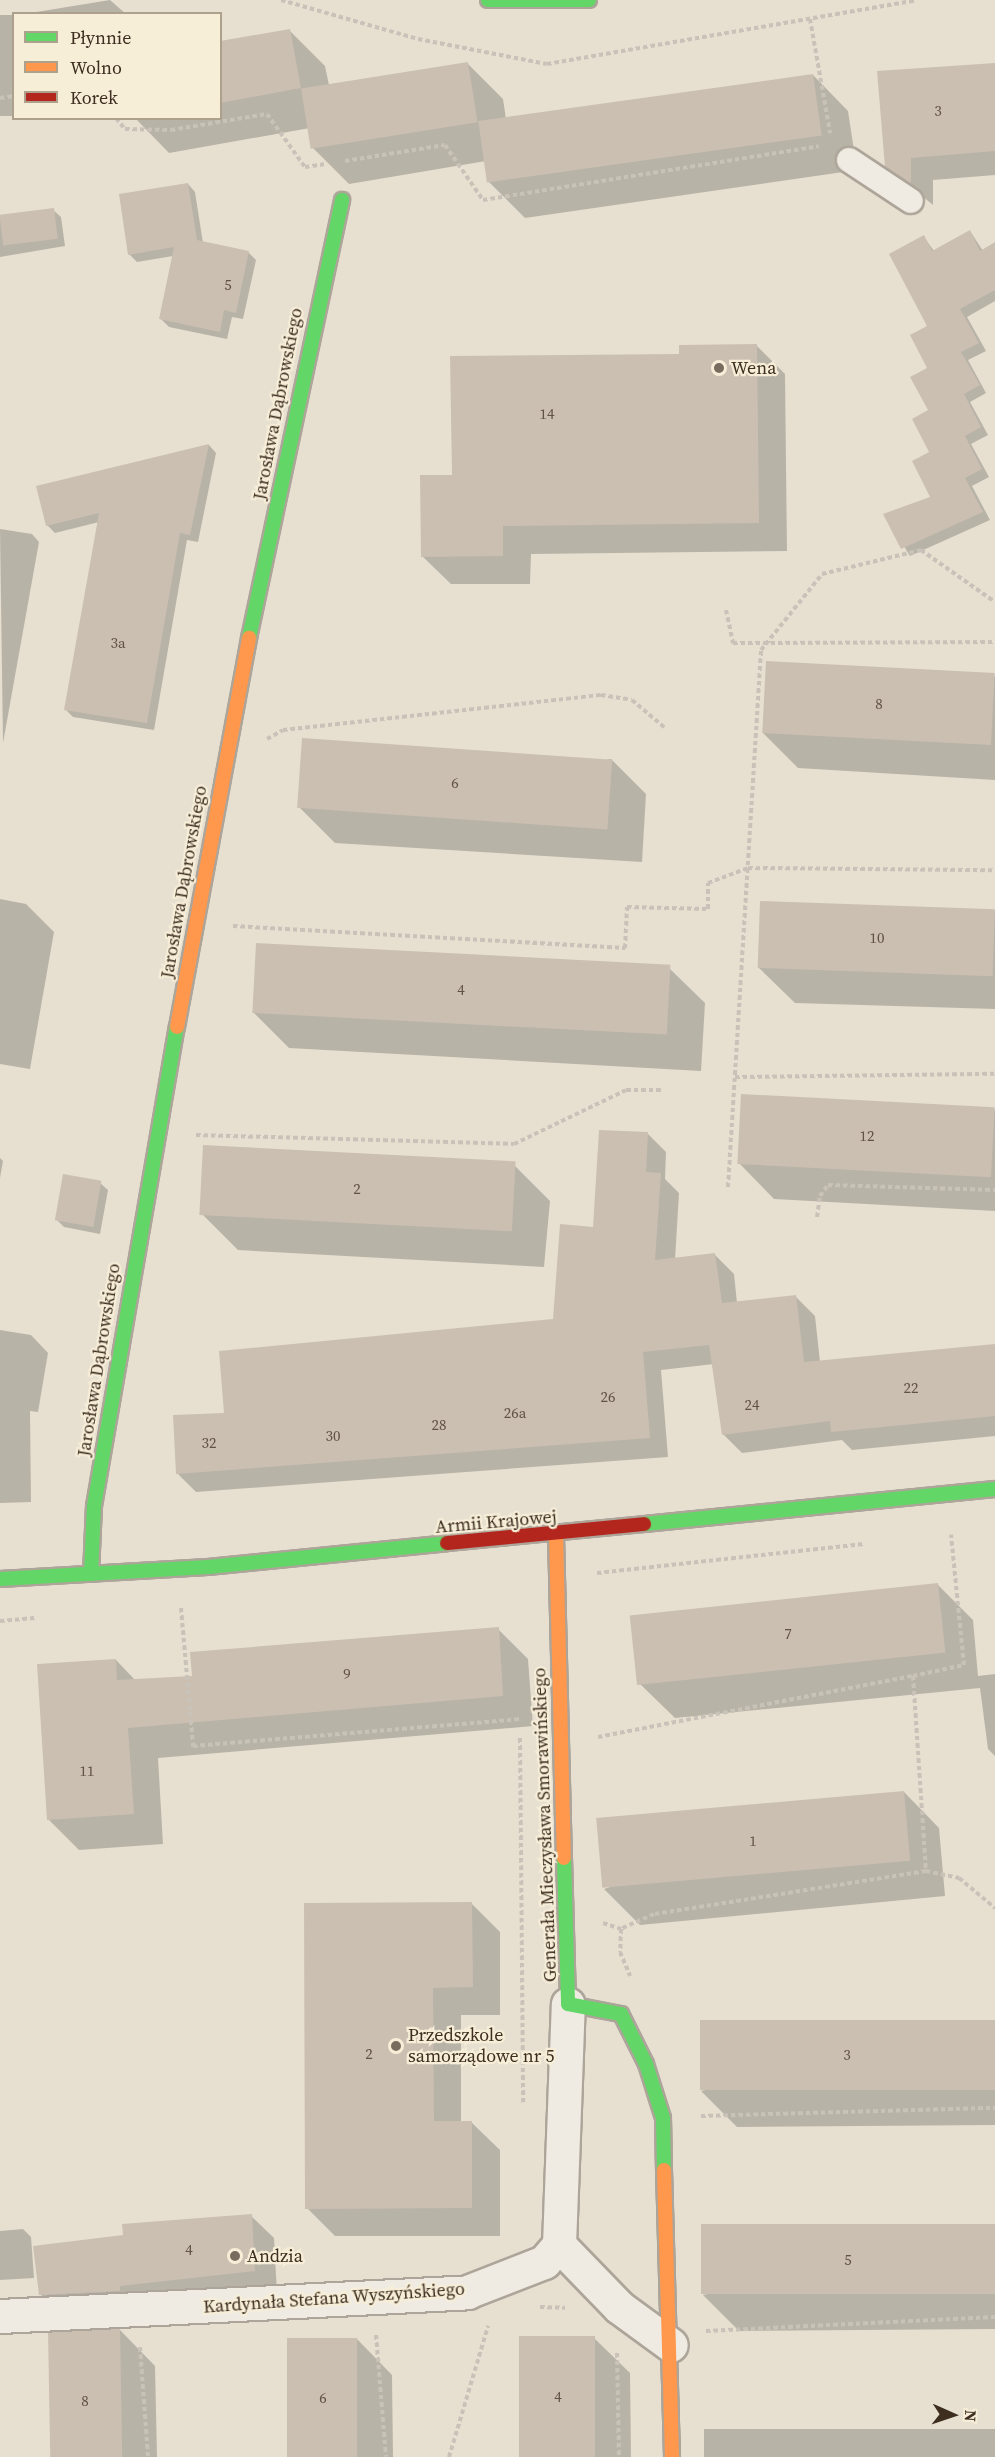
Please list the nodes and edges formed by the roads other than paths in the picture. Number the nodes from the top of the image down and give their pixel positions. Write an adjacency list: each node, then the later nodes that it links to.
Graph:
1 (488, 0): 2 (street)
2 (589, 0)
3 (849, 160): 5 (lane)
4 (342, 200): 8 (street, Jarosława Dąbrowskiego)
5 (910, 201)
6 (995, 1489): 7 (street, Armii Krajowej)
7 (556, 1535): 8 (street, Armii Krajowej); 10 (street, Generała Mieczysława Smorawińskiego)
8 (91, 1574): 9 (street, Armii Krajowej)
9 (0, 1579)
10 (568, 2004): 11 (street); 13 (street, Generała Mieczysława Smorawińskiego)
11 (559, 2245): 12 (street, Kardynała Stefana Wyszyńskiego); 13 (street)
12 (0, 2316)
13 (682, 2338): 14 (street, Generała Mieczysława Smorawińskiego)
14 (672, 2457)

